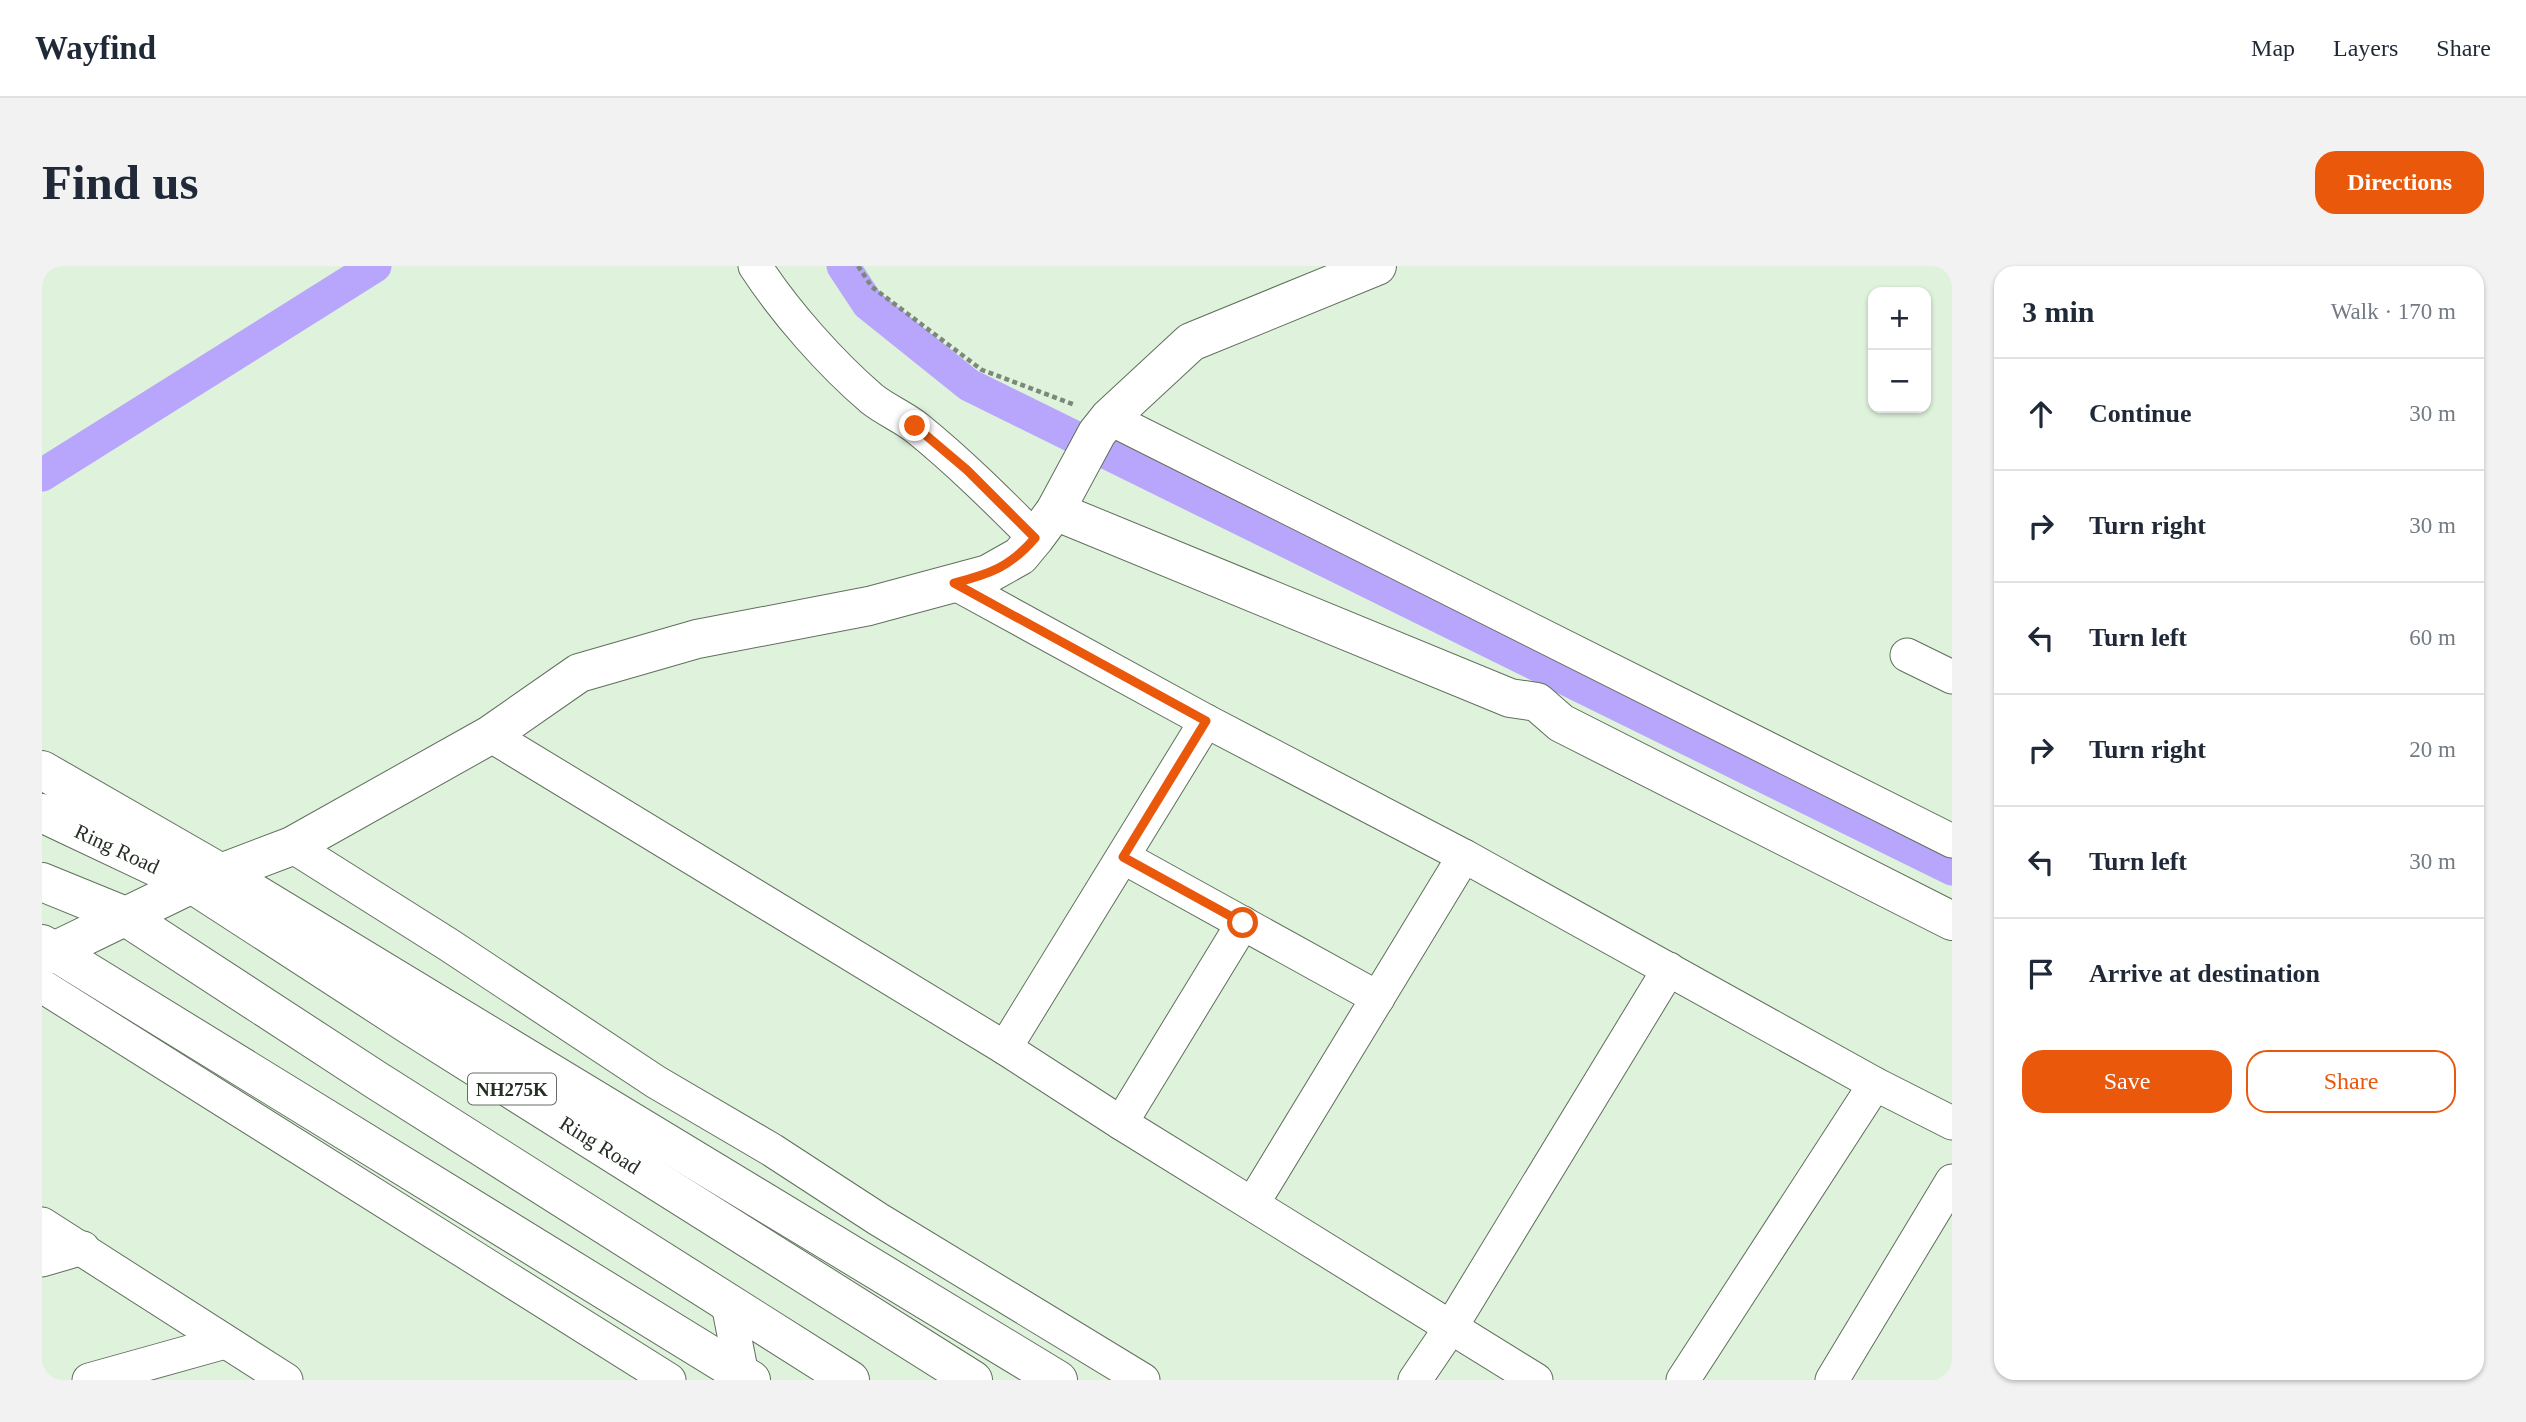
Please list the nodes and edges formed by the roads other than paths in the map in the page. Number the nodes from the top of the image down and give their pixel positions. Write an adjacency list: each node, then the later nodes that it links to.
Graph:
1 (755, 266): 4 (street)
2 (1377, 266): 3 (main road)
3 (1103, 426): 4 (main road); 12 (street)
4 (1045, 525): 5 (main road); 19 (main road)
5 (954, 583): 8 (street); 9 (main road)
6 (1907, 654): 7 (street)
7 (1952, 677)
8 (1206, 721): 14 (street); 15 (street)
9 (490, 735): 13 (main road); 25 (street)
10 (42, 770): 16 (main road)
11 (42, 813): 16 (main road, Ring Road / NH275K)
12 (1952, 841)
13 (292, 846): 16 (main road); 44 (street)
14 (1464, 856): 22 (street); 24 (street)
15 (1123, 857): 20 (street); 25 (street)
16 (206, 879): 18 (main road); 42 (main road, Ring Road / NH275K); 43 (main road)
17 (42, 882): 18 (main road, NH275K)
18 (123, 915): 21 (main road); 34 (main road, NH275K)
19 (1952, 921)
20 (1243, 923): 24 (street); 27 (street)
21 (46, 950): 37 (main road)
22 (1669, 969): 26 (street); 35 (street)
23 (42, 986): 40 (street)
24 (1378, 998): 30 (street)
25 (1005, 1048): 27 (street)
26 (1875, 1084): 28 (street); 47 (street)
27 (1121, 1123): 30 (street)
28 (1952, 1123)
29 (1952, 1181): 48 (street)
30 (1253, 1203): 35 (street)
31 (42, 1224): 32 (street)
32 (83, 1248): 33 (street); 36 (street)
33 (42, 1260)
34 (728, 1304): 37 (street); 41 (main road, NH275K)
35 (1451, 1327): 45 (street); 46 (street)
36 (225, 1342): 38 (street); 39 (street)
37 (745, 1378)
38 (89, 1380)
39 (286, 1380)
40 (669, 1380)
41 (850, 1380)
42 (973, 1380)
43 (1058, 1380)
44 (1143, 1380)
45 (1415, 1380)
46 (1536, 1380)
47 (1683, 1380)
48 (1832, 1380)

